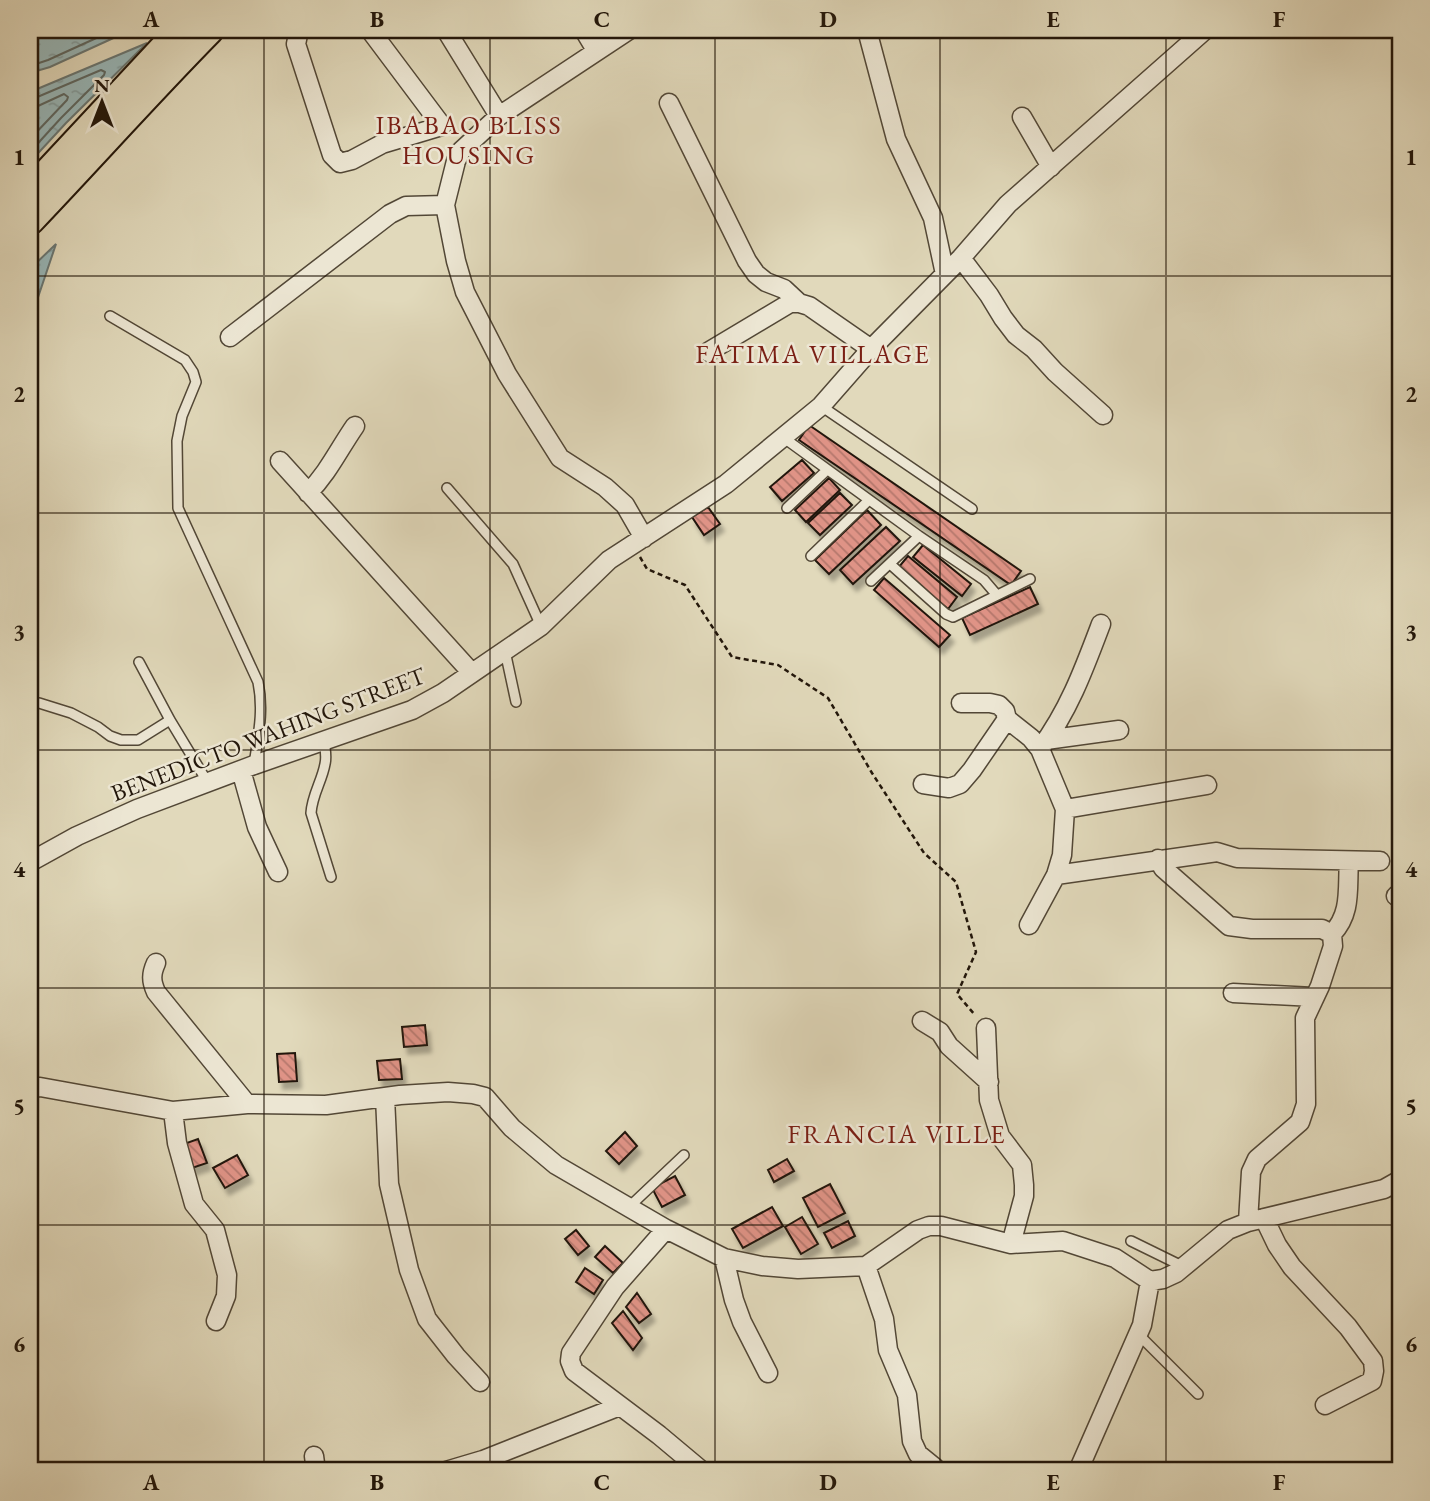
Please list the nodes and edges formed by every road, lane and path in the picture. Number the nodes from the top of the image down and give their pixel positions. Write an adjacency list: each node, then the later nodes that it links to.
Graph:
1 (181, 30): 17 (main road)
2 (209, 30): 19 (main road)
3 (299, 30): 14 (street)
4 (370, 30): 14 (street)
5 (446, 30): 12 (street)
6 (584, 30): 10 (street)
7 (629, 30): 10 (street)
8 (867, 30): 21 (street)
9 (1205, 30): 16 (street, BENEDICTO WAHING STREET)
10 (596, 50): 12 (street)
11 (669, 103): 22 (street)
12 (499, 116): 15 (street)
13 (1022, 117): 16 (street)
14 (442, 126): 15 (street)
15 (461, 151): 18 (street)
16 (1051, 167): 20 (street, BENEDICTO WAHING STREET)
17 (30, 192)
18 (445, 205): 24 (street); 39 (street)
19 (30, 220)
20 (961, 258): 21 (street, BENEDICTO WAHING STREET); 28 (street)
21 (945, 274): 25 (street, BENEDICTO WAHING STREET)
22 (799, 303): 25 (street); 26 (street)
23 (110, 316): 58 (lane)
24 (230, 337)
25 (871, 349): 27 (street, BENEDICTO WAHING STREET)
26 (708, 352)
27 (821, 406): 30 (street, BENEDICTO WAHING STREET); 37 (lane)
28 (1103, 415)
29 (355, 426): 34 (street)
30 (784, 438): 32 (lane); 39 (street, BENEDICTO WAHING STREET)
31 (280, 461): 34 (street)
32 (827, 470): 35 (lane); 36 (lane)
33 (447, 488): 46 (lane)
34 (308, 493): 49 (street)
35 (869, 500): 38 (lane); 40 (lane)
36 (787, 508)
37 (972, 509)
38 (919, 536): 41 (lane); 44 (lane)
39 (638, 542): 46 (street, BENEDICTO WAHING STREET); 76 (path)
40 (811, 556)
41 (890, 565): 43 (lane); 44 (lane)
42 (1030, 579): 44 (lane)
43 (871, 581)
44 (996, 594)
45 (1101, 624): 57 (street)
46 (541, 626): 47 (street, BENEDICTO WAHING STREET)
47 (505, 651): 49 (street, BENEDICTO WAHING STREET); 50 (lane)
48 (139, 662): 54 (lane)
49 (471, 672): 56 (street, BENEDICTO WAHING STREET)
50 (516, 702)
51 (30, 703): 54 (lane)
52 (961, 703): 53 (street)
53 (1007, 719): 57 (street); 60 (street)
54 (170, 720): 59 (lane)
55 (1119, 730): 57 (street)
56 (324, 741): 58 (street, BENEDICTO WAHING STREET); 69 (lane)
57 (1043, 744): 62 (street)
58 (248, 768): 59 (street, BENEDICTO WAHING STREET); 67 (street)
59 (208, 783): 66 (street, BENEDICTO WAHING STREET)
60 (923, 784)
61 (1207, 785): 62 (street)
62 (1065, 809): 68 (street)
63 (1158, 859): 65 (street); 68 (street); 71 (street)
64 (1380, 860): 65 (street)
65 (1349, 861): 71 (street)
66 (30, 862)
67 (278, 873)
68 (1056, 875): 70 (street)
69 (331, 877)
70 (1029, 925)
71 (1332, 934): 74 (street)
72 (156, 963): 80 (street)
73 (1233, 993): 74 (street)
74 (1314, 997): 85 (street)
75 (922, 1021): 77 (street)
76 (986, 1027): 77 (street)
77 (989, 1082): 88 (street)
78 (30, 1088): 81 (street)
79 (385, 1097): 80 (street); 84 (street); 96 (street)
80 (247, 1104): 81 (street)
81 (173, 1111): 93 (street)
82 (684, 1155): 84 (lane)
83 (1400, 1180): 85 (street)
84 (629, 1207): 86 (street)
85 (1256, 1220): 91 (street); 98 (street)
86 (666, 1229): 89 (street); 99 (street)
87 (1131, 1241): 91 (lane)
88 (1011, 1244): 90 (street); 92 (street)
89 (724, 1258): 90 (street); 95 (street)
90 (866, 1266): 102 (street)
91 (1184, 1267): 92 (street)
92 (1150, 1281): 94 (street)
93 (216, 1321)
94 (1138, 1334): 97 (lane); 103 (street)
95 (768, 1373)
96 (480, 1382)
97 (1198, 1394)
98 (1325, 1405)
99 (620, 1406): 100 (street); 101 (street)
100 (446, 1471)
101 (702, 1471)
102 (937, 1471)
103 (1078, 1471)

